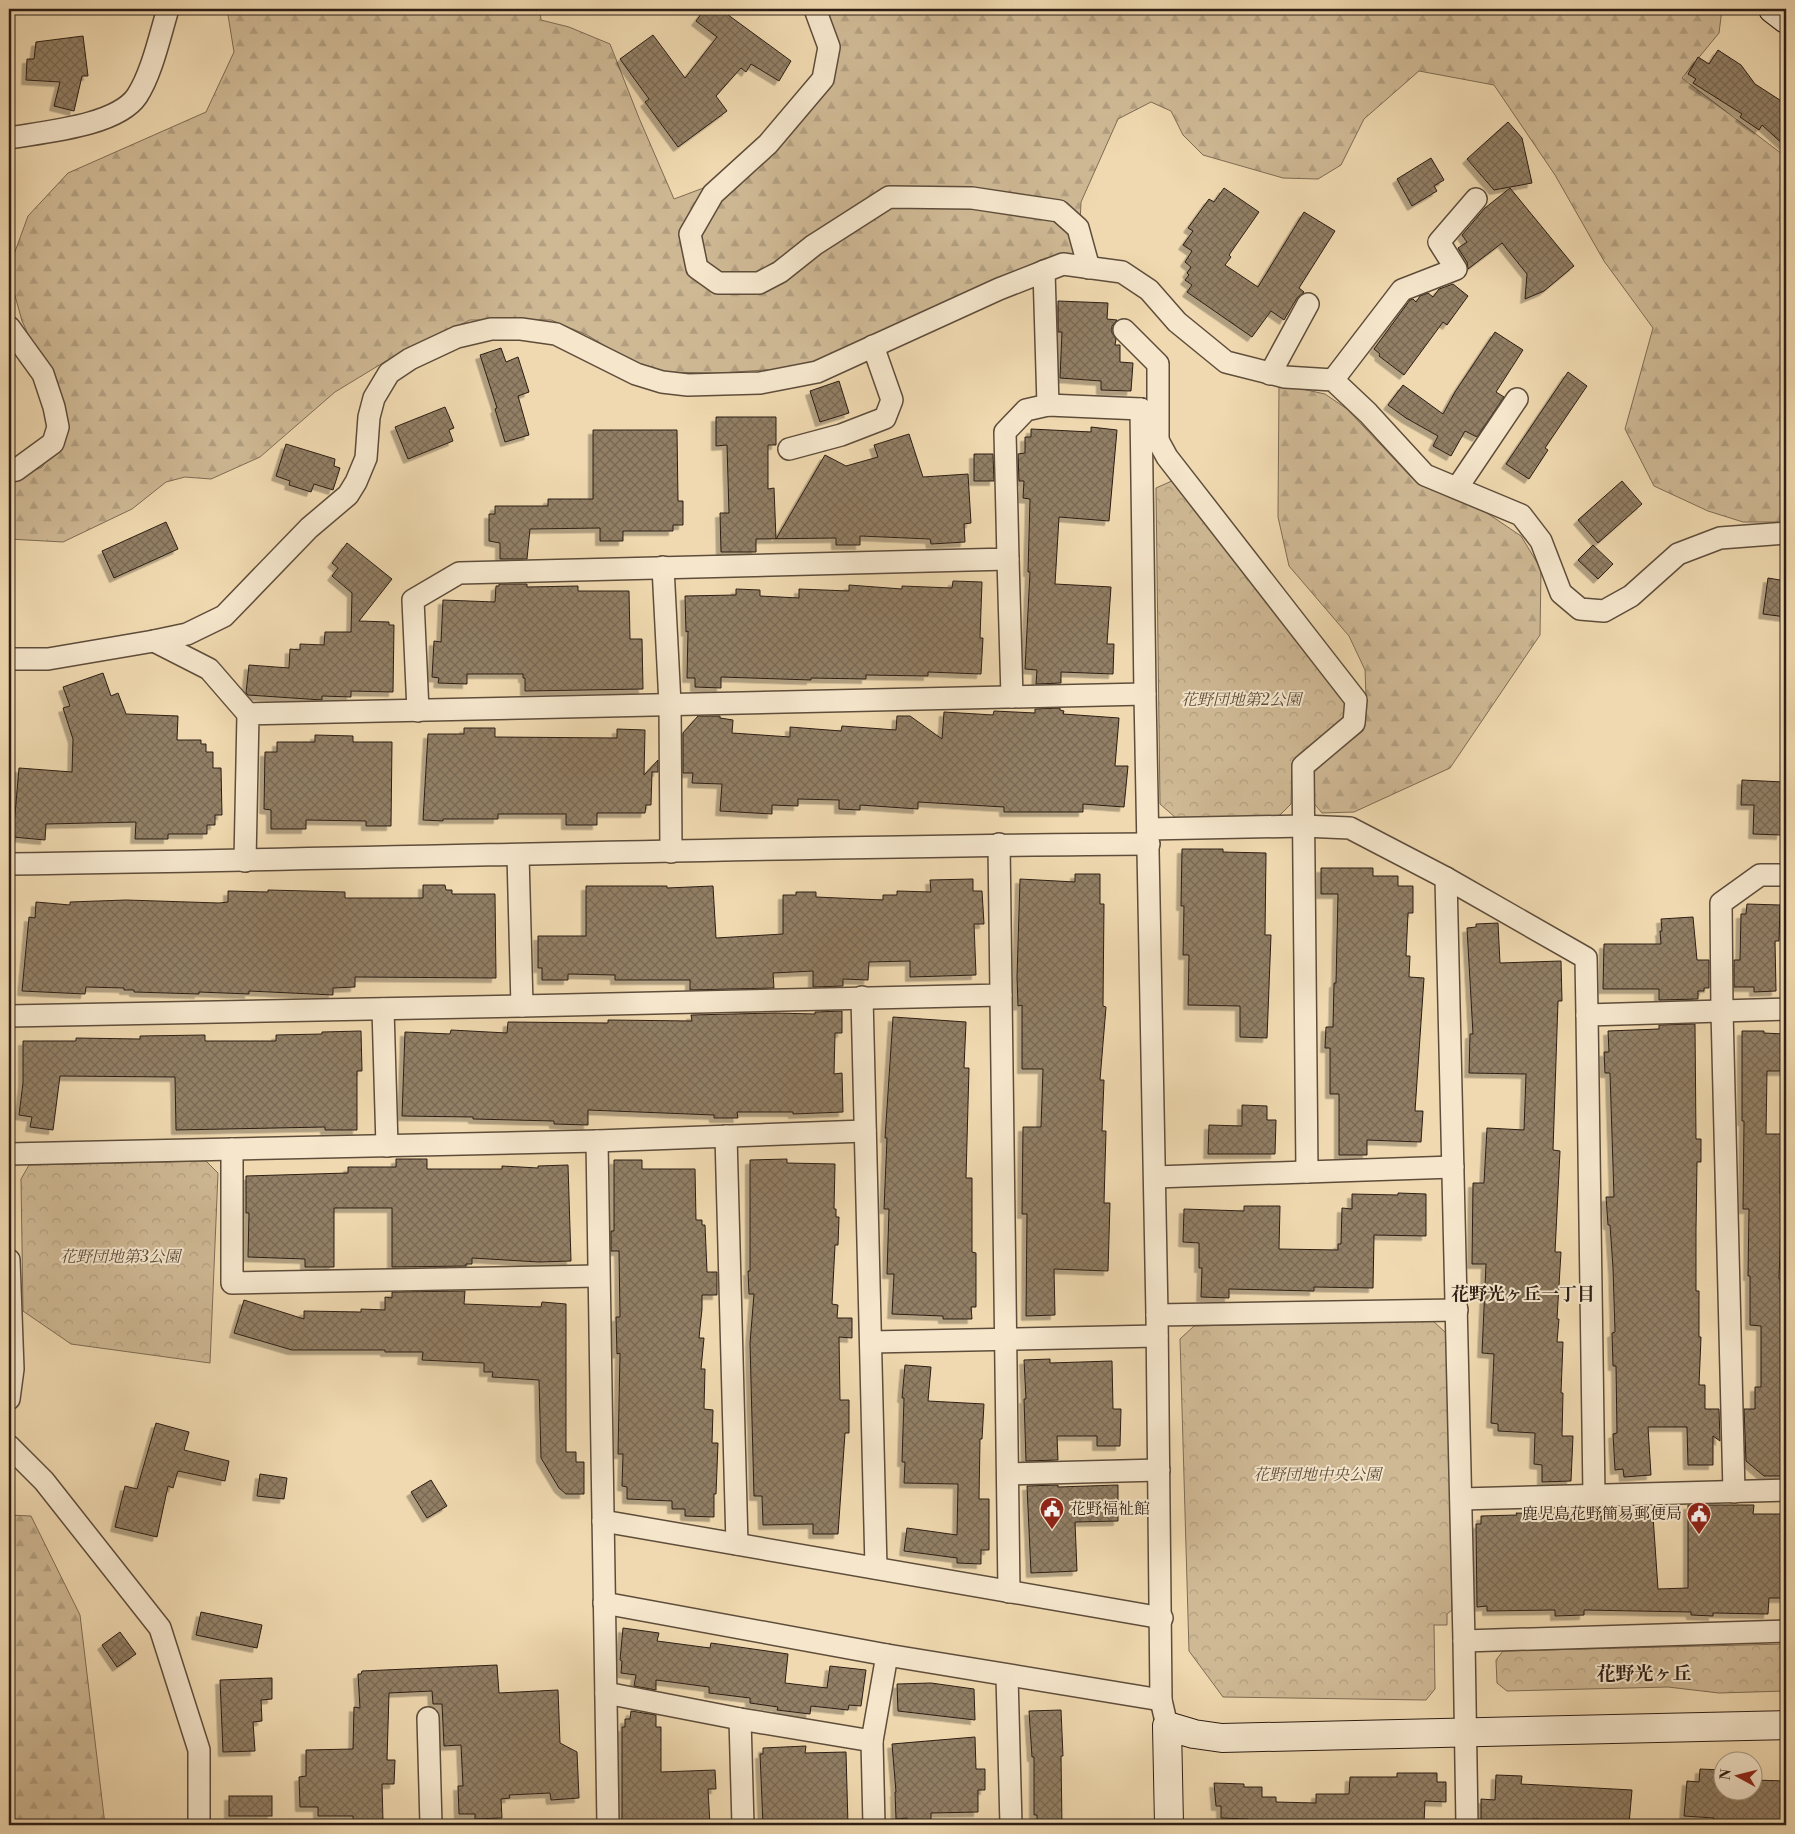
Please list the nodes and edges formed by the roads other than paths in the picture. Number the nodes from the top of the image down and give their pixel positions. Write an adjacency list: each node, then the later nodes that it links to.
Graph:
1 (168, 9): 5 (street)
2 (815, 9): 7 (street)
3 (1773, 9): 4 (street)
4 (1786, 19)
5 (9, 138)
6 (1476, 199): 14 (street)
7 (1089, 268): 8 (street); 13 (street)
8 (1044, 272): 12 (street); 16 (street)
9 (1308, 304): 13 (street)
10 (9, 327): 20 (street)
11 (1124, 330): 18 (street)
12 (873, 346): 19 (street); 25 (street)
13 (1270, 374): 14 (street)
14 (1333, 380): 21 (street)
15 (1517, 399): 21 (street)
16 (1048, 405): 17 (street); 23 (street)
17 (1141, 409): 18 (street); 27 (street)
18 (1158, 441): 32 (street)
19 (790, 449)
20 (9, 471)
21 (1457, 488): 22 (street)
22 (1786, 533)
23 (1008, 559): 24 (street); 28 (street)
24 (663, 567): 29 (street); 30 (street)
25 (154, 642): 26 (street); 31 (street)
26 (9, 659)
27 (1145, 694): 28 (street); 33 (street)
28 (1012, 697): 29 (street)
29 (670, 704): 30 (street); 35 (street)
30 (418, 710): 31 (street)
31 (248, 714): 37 (street)
32 (1303, 826): 33 (street); 40 (street); 56 (street)
33 (1149, 836): 34 (street); 57 (street)
34 (999, 844): 35 (street); 41 (street)
35 (671, 852): 36 (street)
36 (518, 855): 37 (street); 43 (street)
37 (245, 861): 38 (street)
38 (9, 864)
39 (1786, 875): 46 (street)
40 (1446, 878): 47 (street); 55 (street)
41 (1001, 995): 42 (street); 64 (street)
42 (862, 997): 43 (street); 49 (street)
43 (522, 1006): 44 (street)
44 (383, 1009): 48 (street); 52 (street)
45 (1786, 1009): 46 (street)
46 (1722, 1011): 47 (street); 71 (street)
47 (1587, 1015): 72 (street)
48 (9, 1016)
49 (866, 1131): 50 (street); 65 (street)
50 (726, 1136): 51 (street); 75 (street)
51 (597, 1141): 52 (street); 59 (street)
52 (387, 1146): 53 (street)
53 (232, 1149): 54 (street); 59 (street)
54 (9, 1154)
55 (1453, 1167): 56 (street); 61 (street)
56 (1307, 1172): 57 (street)
57 (1155, 1177): 62 (street)
58 (9, 1260): 60 (street)
59 (598, 1276): 74 (street)
60 (9, 1282): 66 (street)
61 (1456, 1310): 62 (street); 73 (street)
62 (1157, 1315): 63 (street)
63 (1157, 1336): 64 (street); 68 (street)
64 (1006, 1340): 65 (street); 69 (street)
65 (871, 1342): 76 (street)
66 (9, 1399)
67 (9, 1446): 91 (street)
68 (1160, 1470): 69 (street); 79 (street)
69 (1008, 1474): 77 (street)
70 (1786, 1490): 71 (street)
71 (1734, 1492): 72 (street)
72 (1594, 1495): 73 (street)
73 (1461, 1498): 81 (street)
74 (604, 1521): 75 (street); 78 (street)
75 (737, 1544): 76 (street)
76 (876, 1568): 77 (street)
77 (1009, 1592): 79 (street)
78 (604, 1603): 82 (street); 84 (street)
79 (1162, 1618): 85 (street)
80 (1786, 1632): 81 (street)
81 (1464, 1641): 89 (street)
82 (886, 1655): 83 (street); 90 (street)
83 (1007, 1676): 85 (street); 96 (street)
84 (606, 1693): 87 (street); 93 (street)
85 (1164, 1713): 89 (street); 97 (street)
86 (428, 1718): 92 (street)
87 (740, 1719): 90 (street); 94 (street)
88 (1786, 1725): 89 (street)
89 (1465, 1734): 98 (street)
90 (872, 1741): 95 (street)
91 (199, 1825)
92 (431, 1825)
93 (608, 1825)
94 (743, 1825)
95 (874, 1825)
96 (1011, 1825)
97 (1169, 1825)
98 (1467, 1825)

